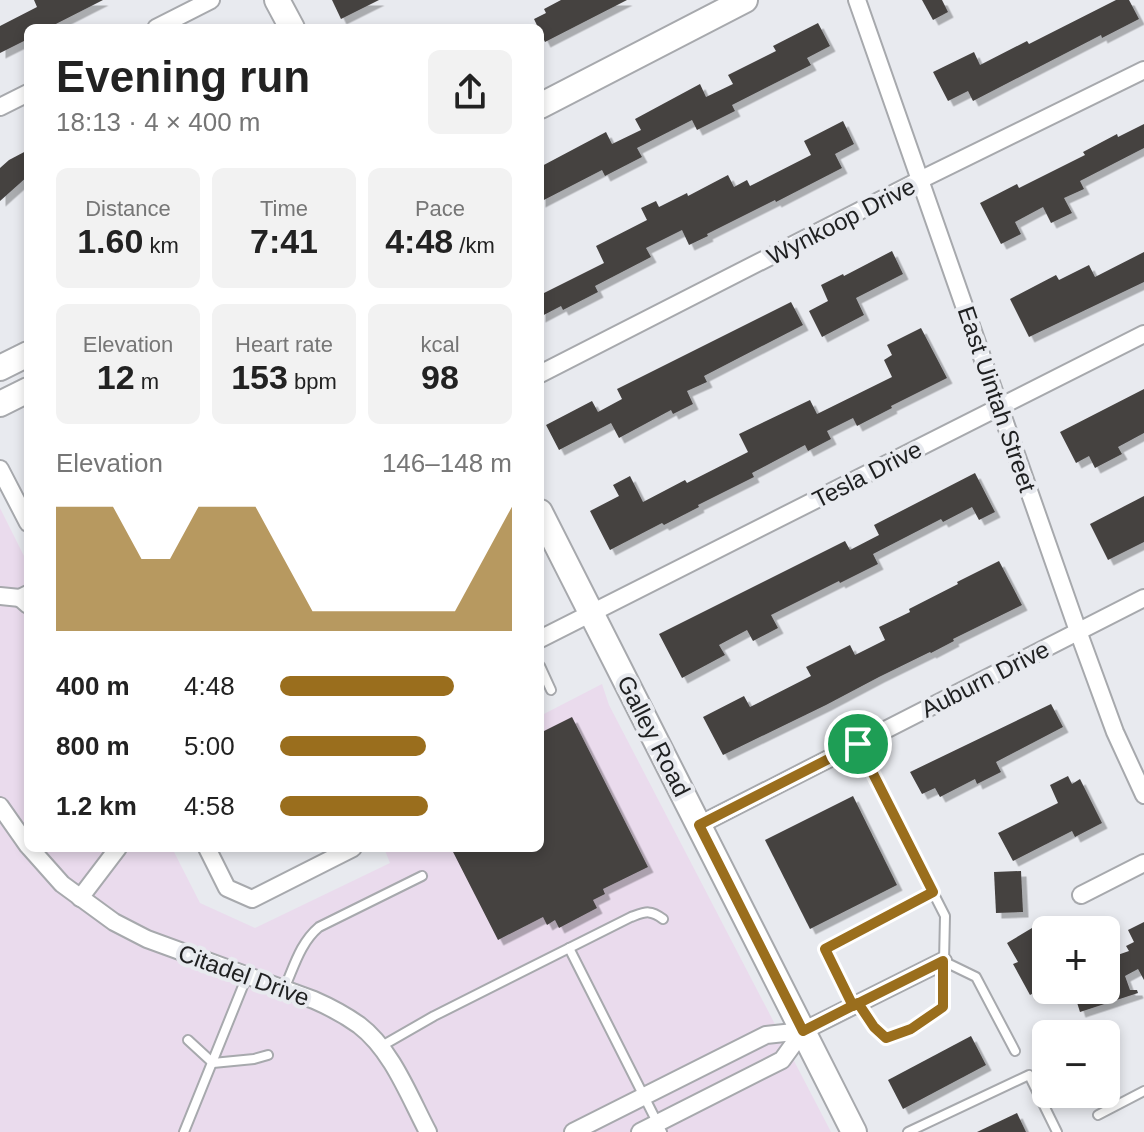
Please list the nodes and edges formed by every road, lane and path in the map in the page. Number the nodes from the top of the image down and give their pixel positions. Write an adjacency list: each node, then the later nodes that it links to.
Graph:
1 (211, 0): 5 (street)
2 (277, 0): 6 (main road)
3 (745, 0): 9 (main road)
4 (857, 0): 11 (street, East Uintah Street)
5 (164, 24)
6 (290, 24)
7 (1144, 70): 11 (street, Wynkoop Drive)
8 (24, 95): 10 (street)
9 (544, 104)
10 (0, 107)
11 (920, 180): 15 (street, Wynkoop Drive); 18 (street, East Uintah Street)
12 (1144, 334): 18 (street, Tesla Drive)
13 (24, 356): 14 (main road)
14 (0, 368)
15 (544, 372)
16 (24, 392): 17 (main road)
17 (0, 404)
18 (999, 407): 25 (street, Tesla Drive); 26 (street, East Uintah Street)
19 (0, 469): 20 (street)
20 (24, 515)
21 (544, 520): 25 (main road, Galley Road)
22 (0, 596): 24 (street)
23 (1144, 598): 26 (street, Auburn Drive)
24 (24, 599)
25 (591, 614): 27 (street, Tesla Drive); 33 (main road, Galley Road)
26 (1078, 631): 30 (street, Auburn Drive); 31 (street, East Uintah Street)
27 (544, 637)
28 (544, 675): 29 (lane)
29 (551, 690)
30 (858, 744): 33 (street, Auburn Drive); 41 (lane)
31 (1144, 795)
32 (1, 811): 34 (street, Citadel Drive)
33 (699, 825): 50 (main road, Galley Road)
34 (24, 841)
35 (33, 852): 43 (street, Citadel Drive)
36 (115, 852): 43 (street)
37 (209, 852): 38 (street)
38 (345, 852)
39 (1144, 863): 42 (street)
40 (422, 876): 48 (lane)
41 (933, 892): 46 (lane); 49 (lane)
42 (1081, 895)
43 (80, 898): 47 (street, Citadel Drive)
44 (663, 919): 45 (lane)
45 (569, 948): 52 (lane); 57 (lane)
46 (943, 961): 49 (street); 49 (lane); 53 (lane)
47 (247, 975): 48 (street, Citadel Drive); 55 (lane)
48 (284, 989): 52 (street, Citadel Drive)
49 (856, 1004): 50 (street)
50 (803, 1031): 57 (street); 59 (street); 64 (main road, Galley Road)
51 (188, 1040): 55 (lane)
52 (380, 1047): 61 (street, Citadel Drive)
53 (1015, 1051)
54 (268, 1055): 55 (lane)
55 (213, 1063): 60 (lane)
56 (1144, 1091): 58 (lane)
57 (644, 1096): 59 (lane); 62 (street)
58 (1098, 1115)
59 (660, 1128): 63 (street)
60 (184, 1132)
61 (428, 1132)
62 (573, 1132)
63 (640, 1132)
64 (854, 1132)
65 (908, 1132): 66 (lane)
66 (1057, 1132)

